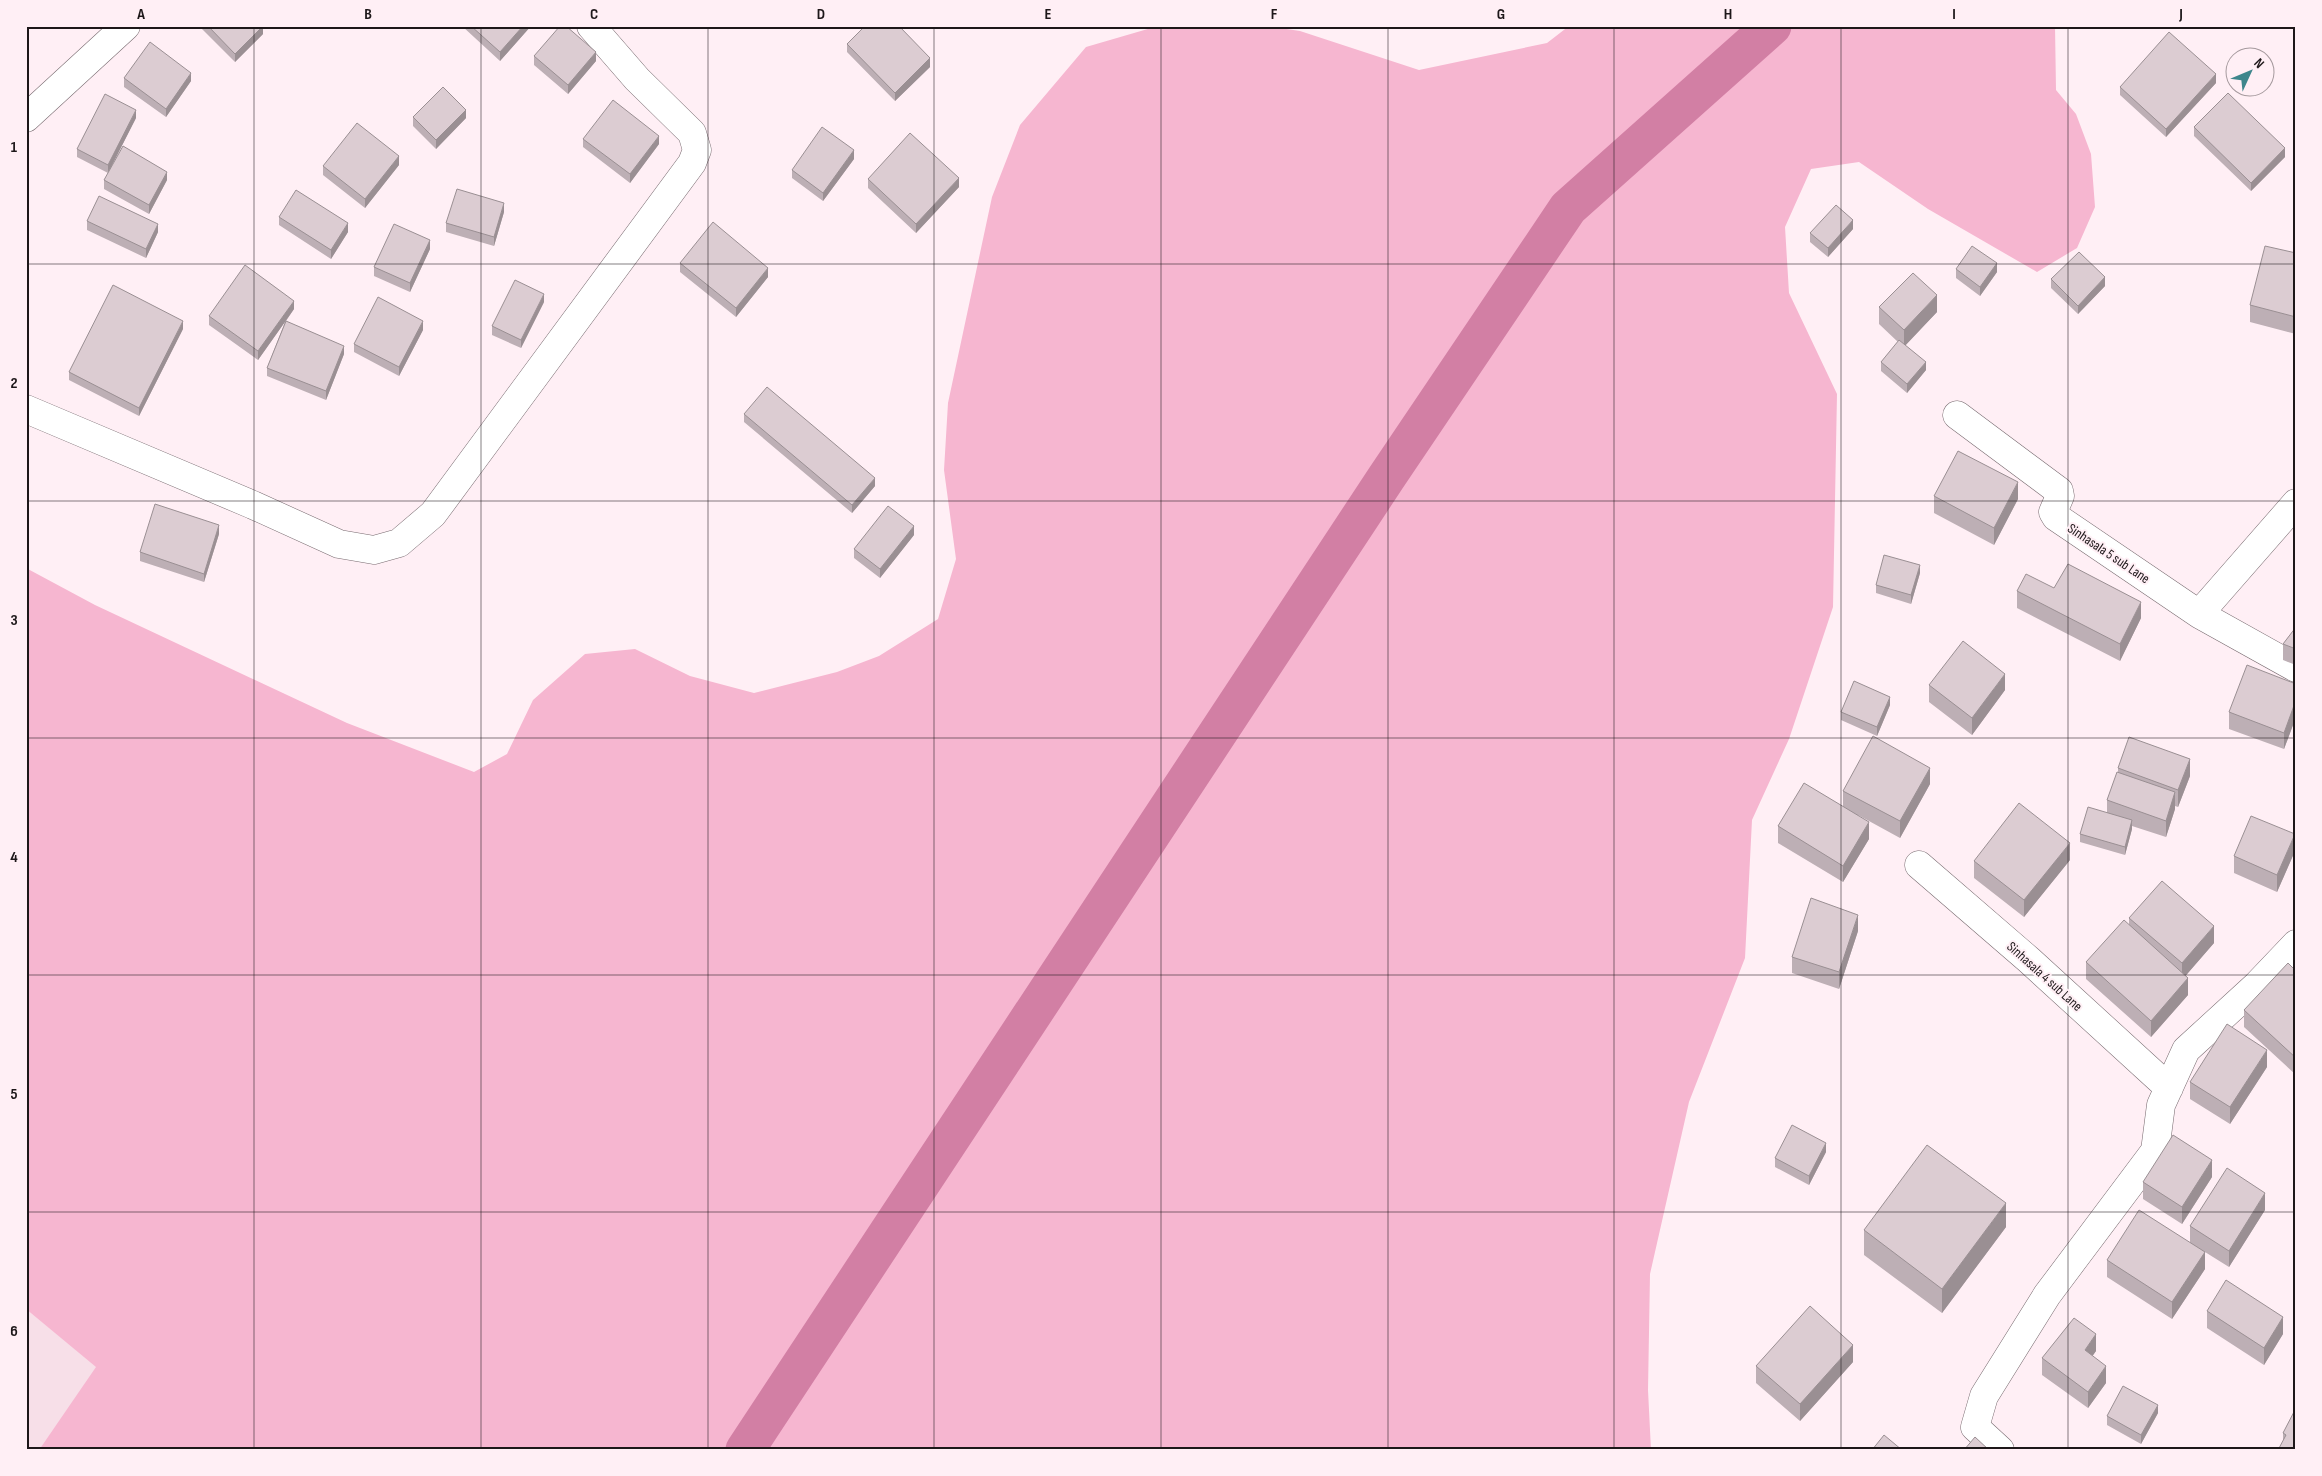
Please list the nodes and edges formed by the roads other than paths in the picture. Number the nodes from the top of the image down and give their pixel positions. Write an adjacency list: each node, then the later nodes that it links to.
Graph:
1 (126, 26): 3 (street)
2 (591, 26): 4 (street)
3 (26, 118)
4 (26, 409)
5 (1957, 415): 7 (street, Sinhasala 5 sub Lane)
6 (2296, 503): 7 (street)
7 (2199, 614): 8 (street, Sinhasala 5 sub Lane)
8 (2296, 668)
9 (1919, 865): 11 (street, Sinhasala 4 sub Lane)
10 (2296, 944): 11 (street)
11 (2169, 1088): 12 (street)
12 (2000, 1450)

